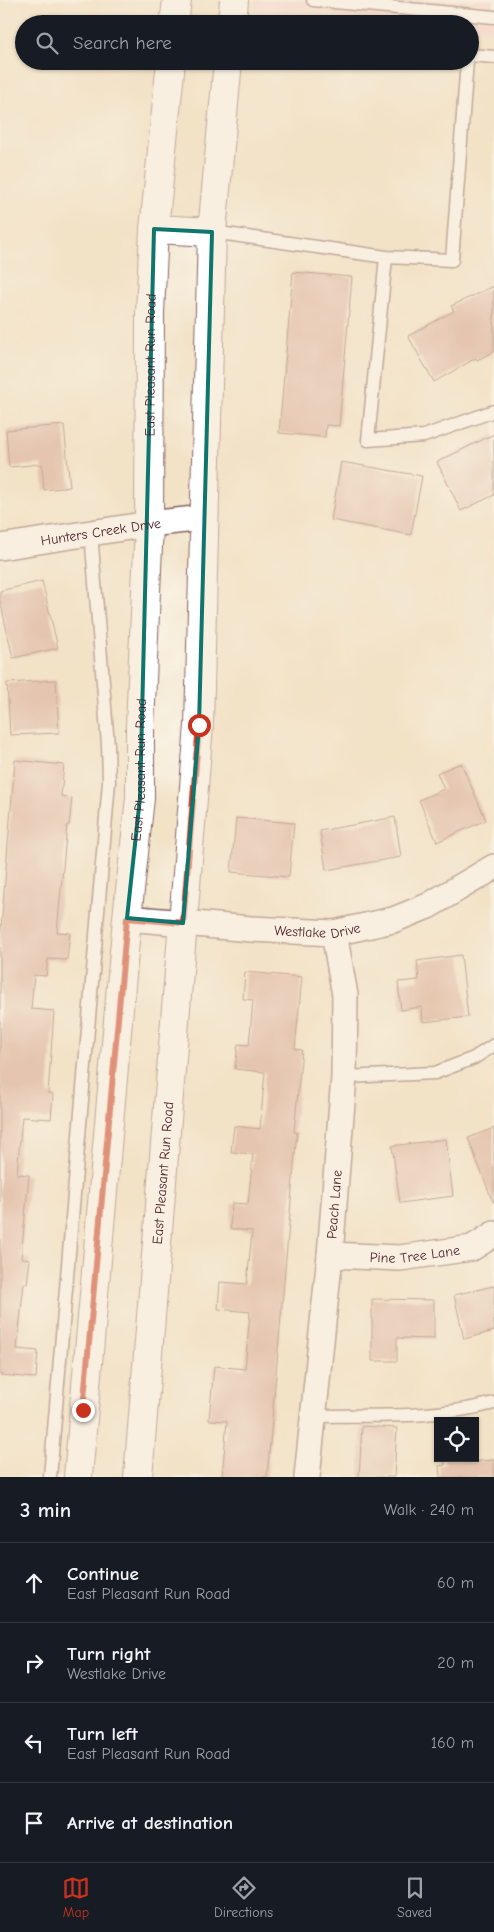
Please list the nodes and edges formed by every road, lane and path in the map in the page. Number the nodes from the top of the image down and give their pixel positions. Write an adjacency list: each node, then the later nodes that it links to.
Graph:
1 (177, 0): 4 (main road)
2 (234, 0): 5 (main road)
3 (313, 0): 6 (lane)
4 (175, 15)
5 (233, 15)
6 (494, 16)
7 (479, 56): 8 (lane)
8 (494, 57)
9 (169, 70): 12 (main road, East Pleasant Run Road)
10 (227, 70): 13 (main road, East Pleasant Run Road)
11 (466, 70): 14 (lane)
12 (154, 229): 13 (main road); 17 (main road, East Pleasant Run Road)
13 (212, 232): 14 (lane); 16 (main road, East Pleasant Run Road)
14 (386, 257): 15 (lane)
15 (494, 410)
16 (204, 518): 17 (street, Hunters Creek Drive); 22 (main road, East Pleasant Run Road)
17 (149, 524): 18 (street, Hunters Creek Drive); 21 (main road, East Pleasant Run Road)
18 (92, 533): 19 (street, Hunters Creek Drive); 30 (lane)
19 (0, 547)
20 (494, 867): 23 (street, Westlake Drive)
21 (127, 918): 22 (street, Westlake Drive); 31 (main road, East Pleasant Run Road)
22 (183, 923): 23 (street, Westlake Drive); 32 (main road, East Pleasant Run Road)
23 (334, 933): 25 (street, Peach Lane)
24 (494, 1046): 25 (lane)
25 (344, 1077): 27 (street, Peach Lane)
26 (494, 1234): 27 (street, Pine Tree Lane)
27 (330, 1255): 29 (street, Peach Lane)
28 (494, 1403): 29 (lane)
29 (314, 1416): 33 (street, Peach Lane)
30 (50, 1477)
31 (78, 1477)
32 (138, 1477)
33 (307, 1477)

